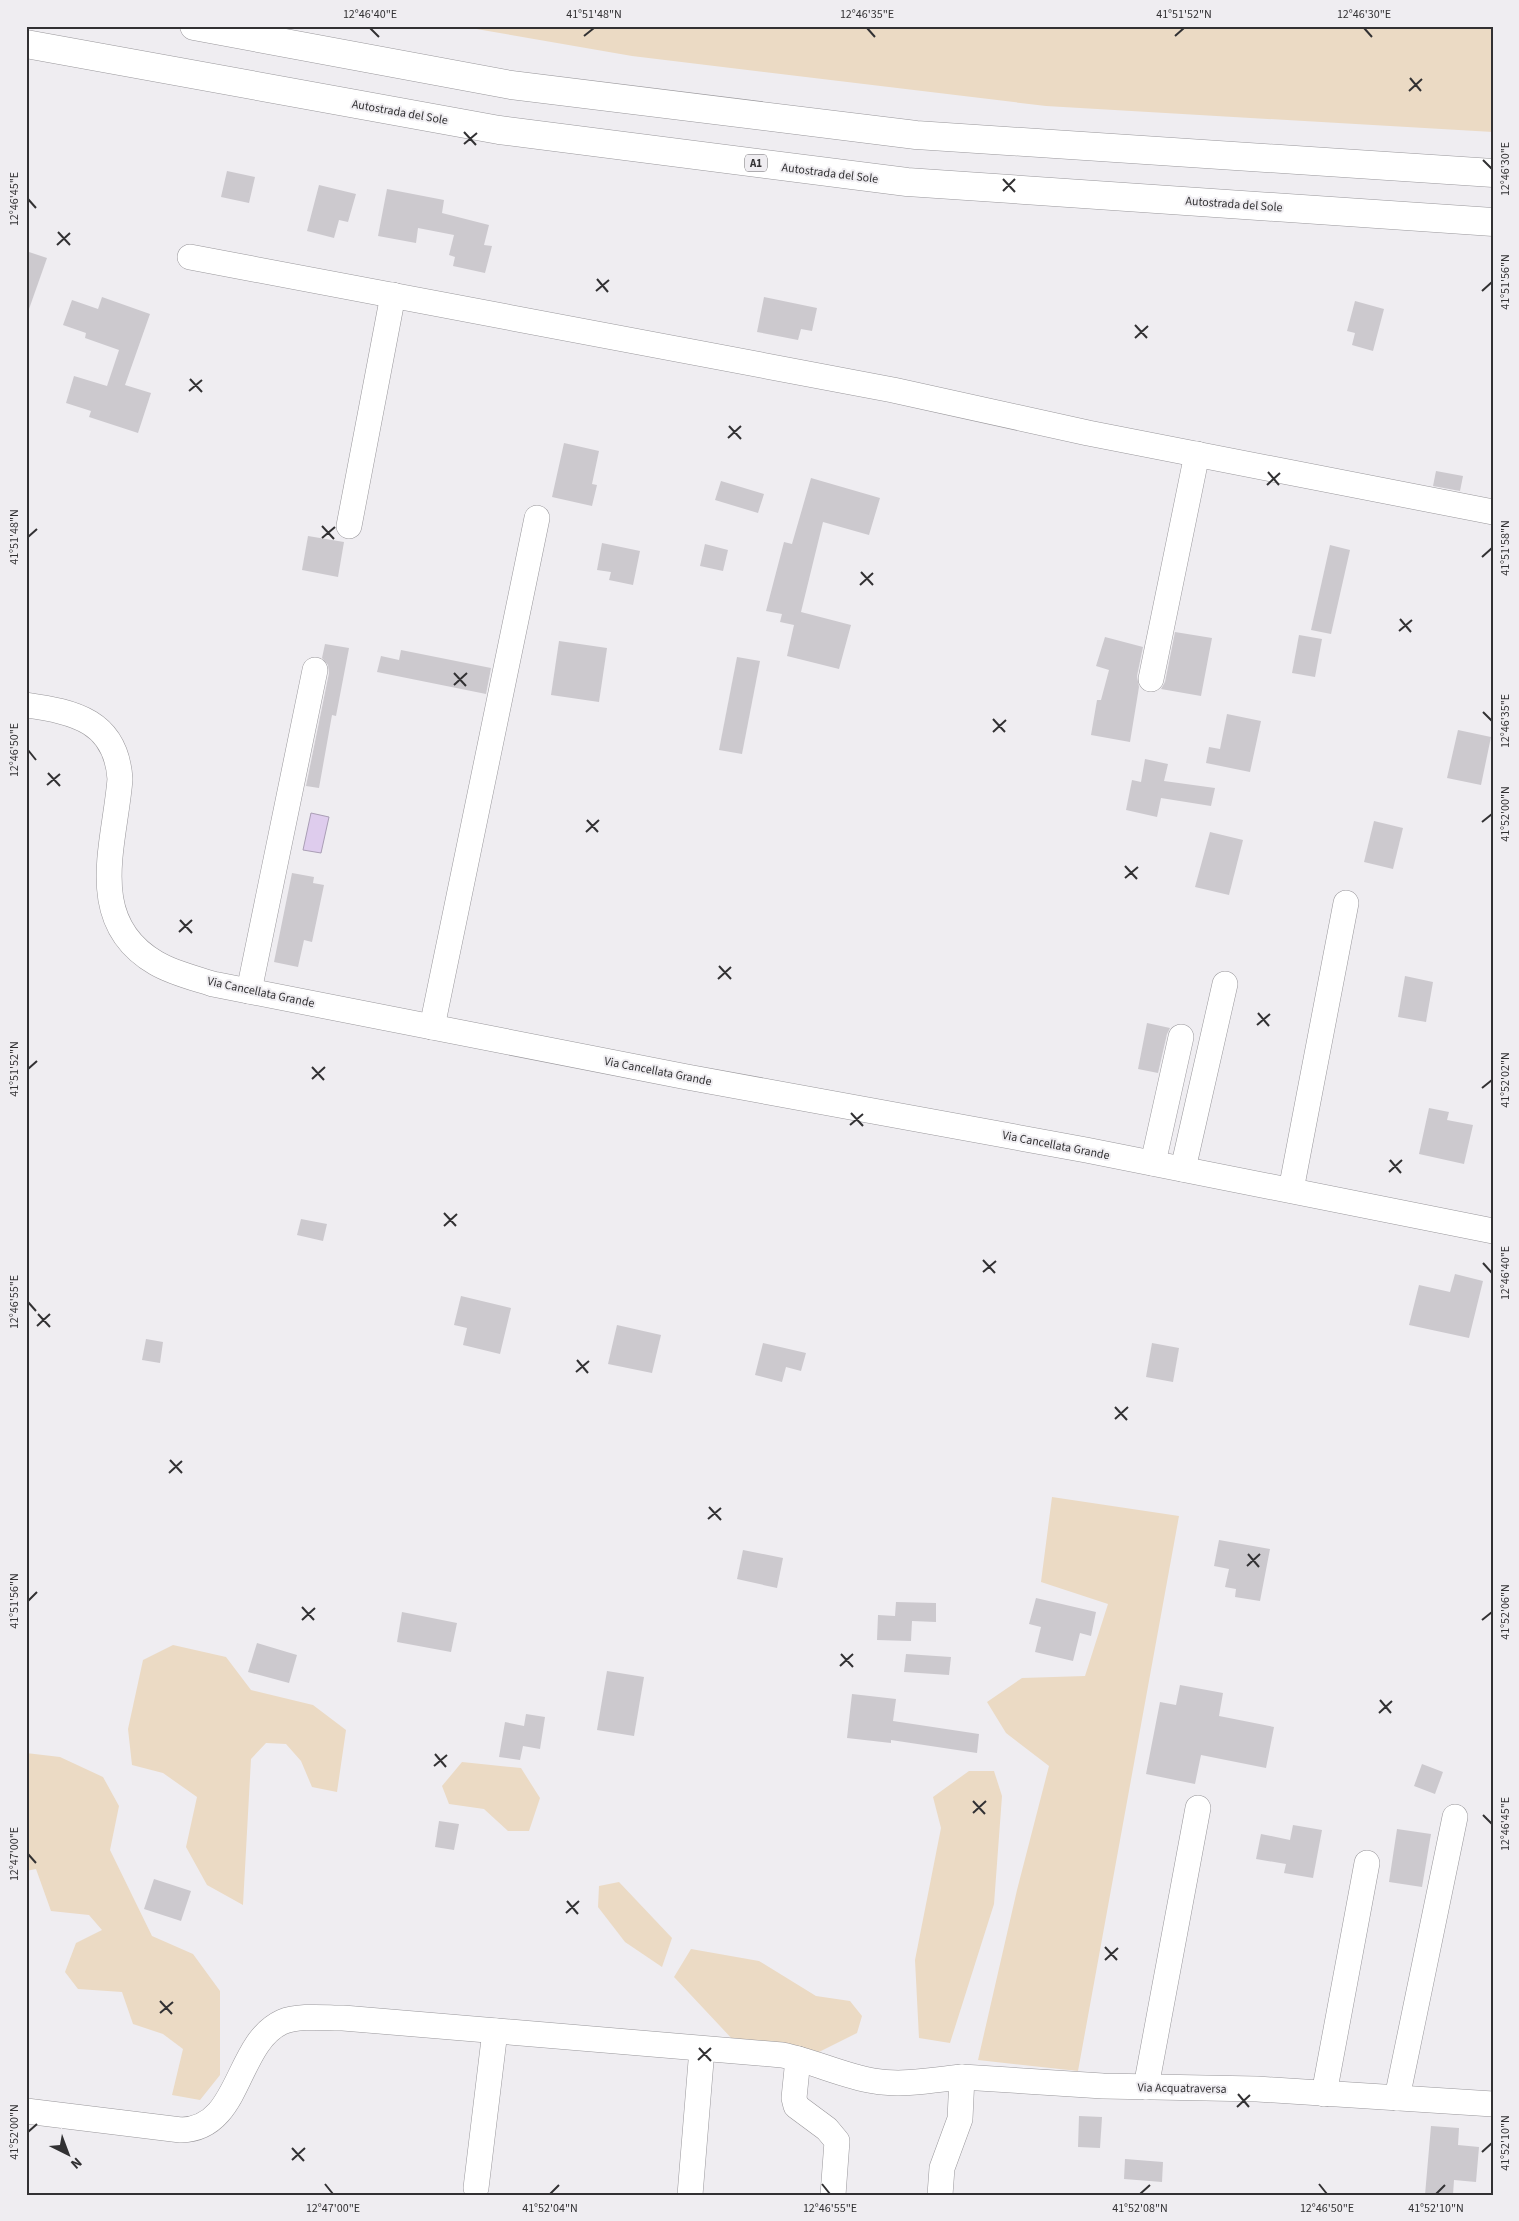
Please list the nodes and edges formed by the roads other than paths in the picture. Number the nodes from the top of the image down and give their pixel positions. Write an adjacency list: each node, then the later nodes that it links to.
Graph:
1 (194, 26): 3 (highway)
2 (26, 44): 4 (highway, Autostrada del Sole / A1)
3 (1493, 174)
4 (1493, 222)
5 (190, 257): 6 (street)
6 (393, 296): 7 (street); 10 (street)
7 (1198, 454): 8 (street); 12 (street)
8 (1493, 512)
9 (537, 518): 17 (street)
10 (349, 526)
11 (314, 670): 16 (street)
12 (1151, 679)
13 (26, 705): 16 (street, Via Cancellata Grande)
14 (1346, 903): 21 (street)
15 (1225, 984): 20 (street)
16 (249, 991): 17 (street, Via Cancellata Grande)
17 (432, 1027): 19 (street, Via Cancellata Grande)
18 (1181, 1037): 19 (street)
19 (1153, 1163): 20 (street, Via Cancellata Grande)
20 (1184, 1169): 21 (street, Via Cancellata Grande)
21 (1292, 1190): 22 (street, Via Cancellata Grande)
22 (1493, 1230)
23 (1198, 1808): 30 (street)
24 (1455, 1817): 32 (street)
25 (1367, 1863): 31 (street)
26 (495, 2031): 27 (street, Via Acquatraversa); 34 (street, Via Acquatraversa); 35 (street)
27 (702, 2049): 28 (street, Via Acquatraversa); 36 (street)
28 (798, 2058): 29 (street, Via Acquatraversa); 37 (street)
29 (962, 2077): 30 (street, Via Acquatraversa); 38 (street)
30 (1146, 2087): 31 (street, Via Acquatraversa)
31 (1324, 2094): 32 (street, Via Acquatraversa)
32 (1397, 2098): 33 (street, Via Acquatraversa)
33 (1493, 2104)
34 (26, 2111)
35 (476, 2188)
36 (690, 2195)
37 (833, 2195)
38 (940, 2195)

